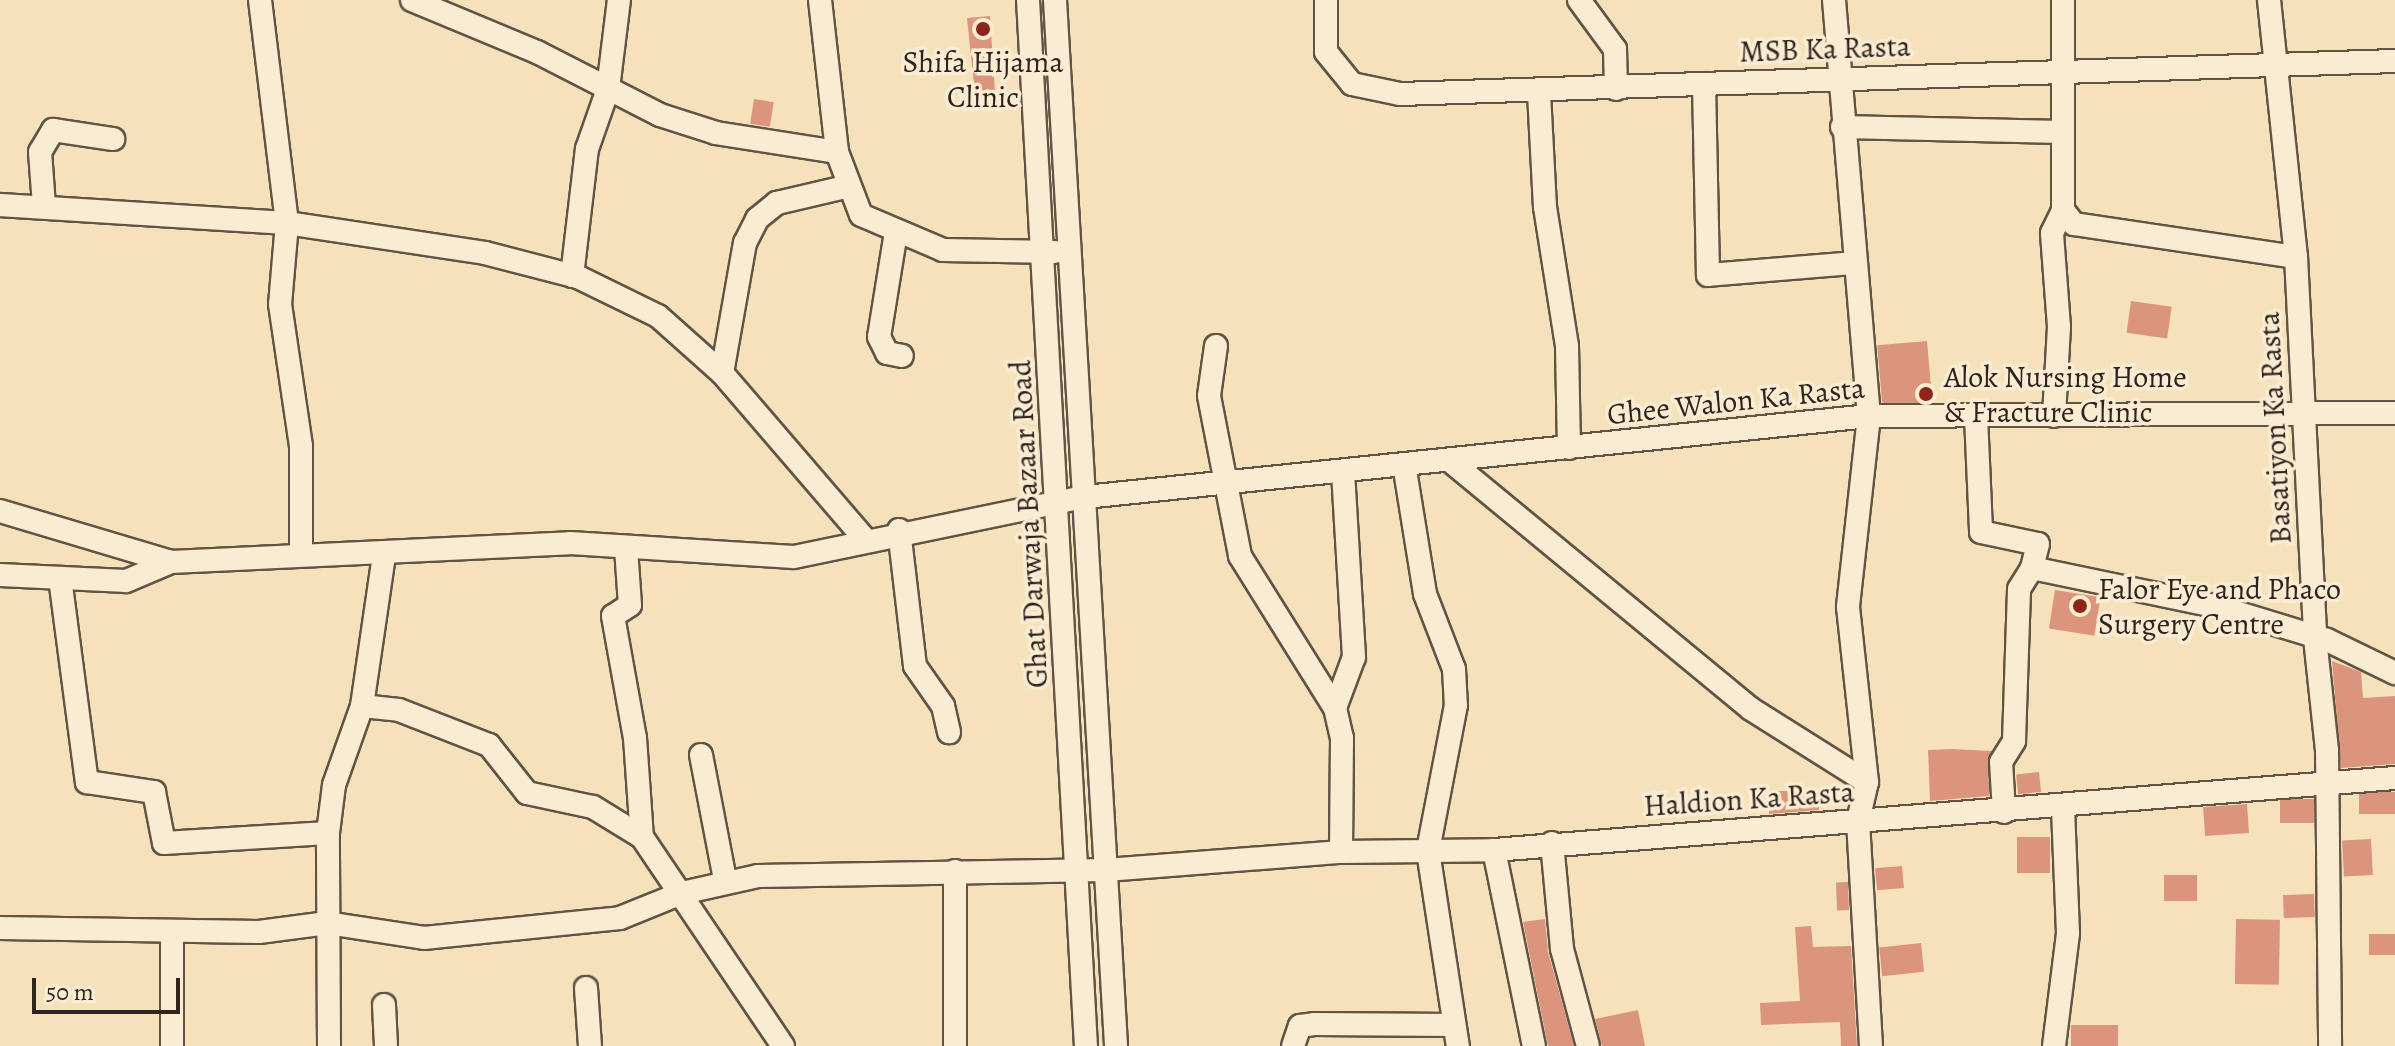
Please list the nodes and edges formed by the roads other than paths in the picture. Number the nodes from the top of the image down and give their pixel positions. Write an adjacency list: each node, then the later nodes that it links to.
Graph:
1 (260, 0): 28 (street)
2 (412, 0): 17 (street)
3 (619, 0): 17 (street)
4 (820, 0): 23 (street)
5 (1028, 0): 31 (street, Ghat Darwaja Bazaar Road)
6 (1055, 0): 30 (street)
7 (1326, 0): 19 (street, MSB Ka Rasta)
8 (1579, 0): 18 (street)
9 (1834, 0): 15 (street)
10 (2063, 0): 14 (street)
11 (2269, 0): 13 (street, Basatiyon Ka Rasta)
12 (2395, 61): 13 (street, MSB Ka Rasta)
13 (2273, 64): 14 (street, MSB Ka Rasta); 32 (street, Basatiyon Ka Rasta)
14 (2063, 72): 15 (street, MSB Ka Rasta); 21 (street)
15 (1837, 76): 16 (street, MSB Ka Rasta); 20 (street)
16 (1704, 84): 18 (street, MSB Ka Rasta); 33 (street)
17 (608, 89): 23 (street); 34 (street)
18 (1616, 89): 19 (street, MSB Ka Rasta)
19 (1539, 93): 43 (street)
20 (1842, 127): 21 (street); 33 (street)
21 (2062, 132): 27 (street)
22 (113, 139): 26 (street)
23 (837, 152): 24 (street)
24 (845, 187): 29 (street); 37 (street)
25 (0, 205): 26 (street)
26 (44, 206): 28 (street)
27 (2063, 210): 32 (street); 41 (street)
28 (287, 223): 34 (street); 54 (street)
29 (896, 232): 31 (street); 36 (street)
30 (1071, 251): 31 (street); 48 (street)
31 (1043, 252): 49 (street, Ghat Darwaja Bazaar Road)
32 (2296, 257): 42 (street, Basatiyon Ka Rasta)
33 (1854, 263): 39 (street)
34 (572, 276): 37 (street)
35 (1216, 346): 47 (street)
36 (902, 356)
37 (722, 373): 52 (street)
38 (2395, 413): 42 (street, Ghee Walon Ka Rasta)
39 (1869, 416): 40 (street, Ghee Walon Ka Rasta); 43 (street, Ghee Walon Ka Rasta); 67 (street)
40 (1976, 416): 41 (street, Ghee Walon Ka Rasta); 57 (street)
41 (2054, 416): 42 (street, Ghee Walon Ka Rasta)
42 (2305, 416): 60 (street, Basatiyon Ka Rasta)
43 (1569, 448): 44 (street, Ghee Walon Ka Rasta)
44 (1449, 460): 45 (street, Ghee Walon Ka Rasta); 67 (street)
45 (1404, 464): 46 (street, Ghee Walon Ka Rasta); 76 (street)
46 (1343, 471): 47 (street, Ghee Walon Ka Rasta); 63 (street)
47 (1225, 483): 48 (street, Ghee Walon Ka Rasta); 63 (street)
48 (1085, 497): 49 (street, Ghee Walon Ka Rasta); 79 (street)
49 (1060, 501): 51 (street, Ghee Walon Ka Rasta); 78 (street, Ghat Darwaja Bazaar Road)
50 (0, 511): 56 (street)
51 (899, 530): 52 (street, Ghee Walon Ka Rasta); 64 (street)
52 (865, 539): 53 (street, Ghee Walon Ka Rasta)
53 (626, 548): 55 (street, Ghee Walon Ka Rasta); 73 (street)
54 (301, 551): 55 (street, Ghee Walon Ka Rasta); 56 (street, Ghee Walon Ka Rasta)
55 (384, 556): 62 (street)
56 (171, 562): 59 (street)
57 (2032, 568): 60 (street); 70 (street)
58 (0, 575): 59 (street)
59 (60, 578): 72 (street)
60 (2315, 638): 61 (street); 68 (street, Basatiyon Ka Rasta)
61 (2395, 673)
62 (362, 706): 72 (street); 73 (street)
63 (1335, 708): 77 (street)
64 (949, 732)
65 (701, 755): 81 (street)
66 (2395, 778): 68 (street, Haldion Ka Rasta)
67 (1867, 782): 71 (street)
68 (2326, 785): 69 (street, Haldion Ka Rasta); 102 (street, Basatiyon Ka Rasta)
69 (2063, 807): 70 (street, Haldion Ka Rasta); 101 (street)
70 (2004, 812): 71 (street, Haldion Ka Rasta)
71 (1858, 821): 74 (street, Haldion Ka Rasta); 100 (street)
72 (328, 833): 83 (street)
73 (642, 837): 82 (street)
74 (1552, 843): 75 (street, Haldion Ka Rasta); 99 (street)
75 (1494, 850): 76 (street, Haldion Ka Rasta); 98 (street)
76 (1428, 851): 77 (street, Haldion Ka Rasta); 88 (street)
77 (1341, 852): 79 (street, Haldion Ka Rasta)
78 (1076, 869): 79 (street, Haldion Ka Rasta); 80 (street, Haldion Ka Rasta); 95 (street, Ghat Darwaja Bazaar Road)
79 (1106, 870): 96 (street)
80 (955, 871): 81 (street, Haldion Ka Rasta); 94 (street)
81 (725, 880): 82 (street, Haldion Ka Rasta)
82 (682, 893): 83 (street, Haldion Ka Rasta); 93 (street)
83 (327, 923): 85 (street, Haldion Ka Rasta); 90 (street)
84 (0, 928): 85 (street, Haldion Ka Rasta)
85 (172, 933): 89 (street)
86 (586, 988): 92 (street)
87 (384, 1005): 91 (street)
88 (1456, 1036): 97 (street)
89 (172, 1046)
90 (329, 1046)
91 (386, 1046)
92 (590, 1046)
93 (783, 1046)
94 (955, 1046)
95 (1086, 1046)
96 (1116, 1046)
97 (1293, 1046)
98 (1534, 1046)
99 (1588, 1046)
100 (1871, 1046)
101 (2054, 1046)
102 (2330, 1046)

